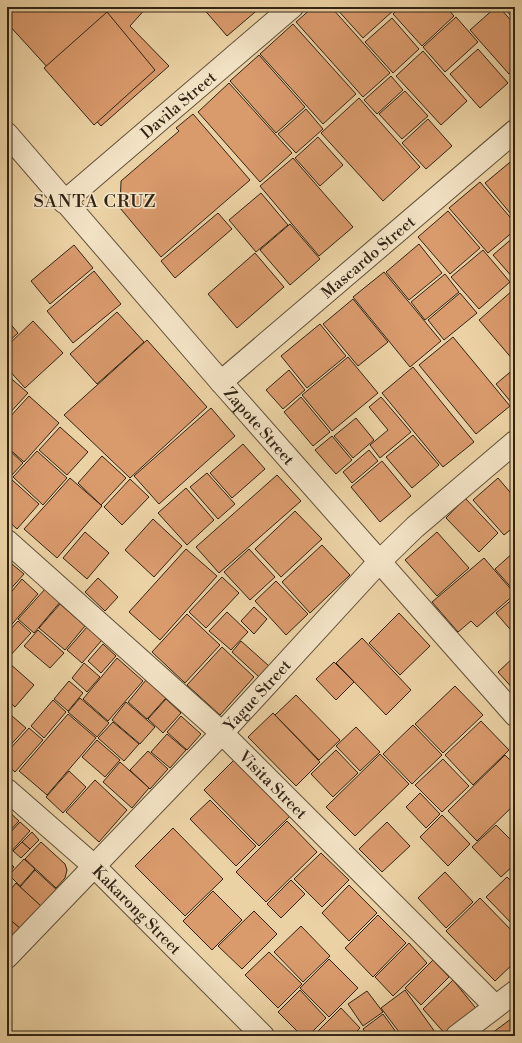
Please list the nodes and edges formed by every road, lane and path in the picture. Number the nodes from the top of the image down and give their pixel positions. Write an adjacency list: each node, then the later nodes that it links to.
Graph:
1 (292, 7): 4 (street, Davila Street)
2 (515, 131): 5 (street, Mascardo Street)
3 (7, 134): 4 (street, Zapote Street)
4 (64, 202): 5 (street, Zapote Street)
5 (221, 382): 8 (street, Zapote Street)
6 (515, 442): 8 (street, Yague Street)
7 (7, 541): 10 (street, Visita Street)
8 (380, 561): 9 (street, Zapote Street); 10 (street, Yague Street)
9 (515, 715)
10 (222, 733): 12 (street, Yague Street); 15 (street, Visita Street)
11 (7, 790): 12 (street, Kakarong Street)
12 (94, 866): 13 (street, Yague Street); 16 (street, Kakarong Street)
13 (7, 957)
14 (515, 992): 15 (street)
15 (495, 1006): 17 (street)
16 (263, 1036)
17 (457, 1036)

